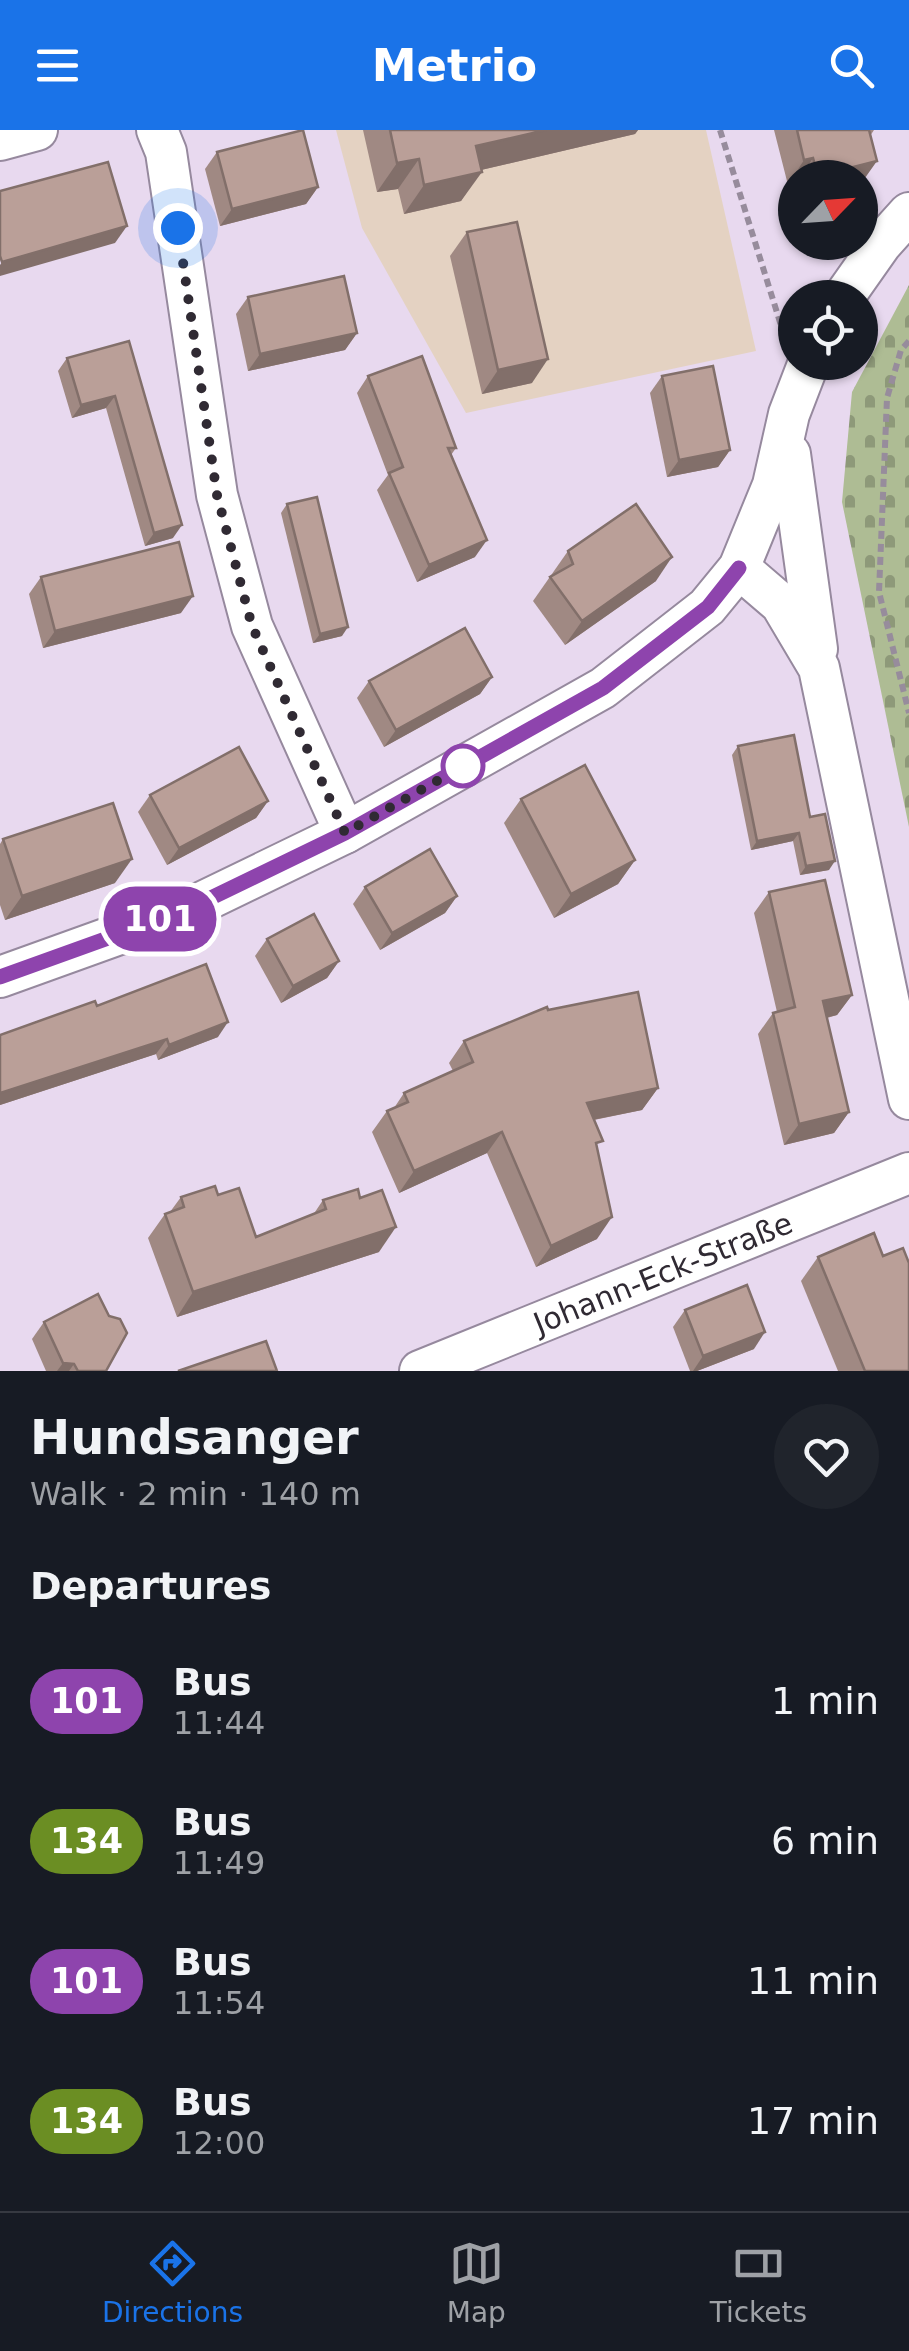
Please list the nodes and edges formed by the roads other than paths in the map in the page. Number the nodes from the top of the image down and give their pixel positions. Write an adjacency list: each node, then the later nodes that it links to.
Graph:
1 (37, 130): 2 (street)
2 (0, 140)
3 (162, 141): 9 (street)
4 (909, 213): 5 (street)
5 (855, 280)
6 (799, 387): 7 (street); 8 (street)
7 (739, 568): 8 (street); 9 (street)
8 (819, 668): 11 (street)
9 (345, 833): 10 (street)
10 (0, 977)
11 (909, 1099)
12 (909, 1173): 13 (street, Johann-Eck-Straße)
13 (420, 1371)

